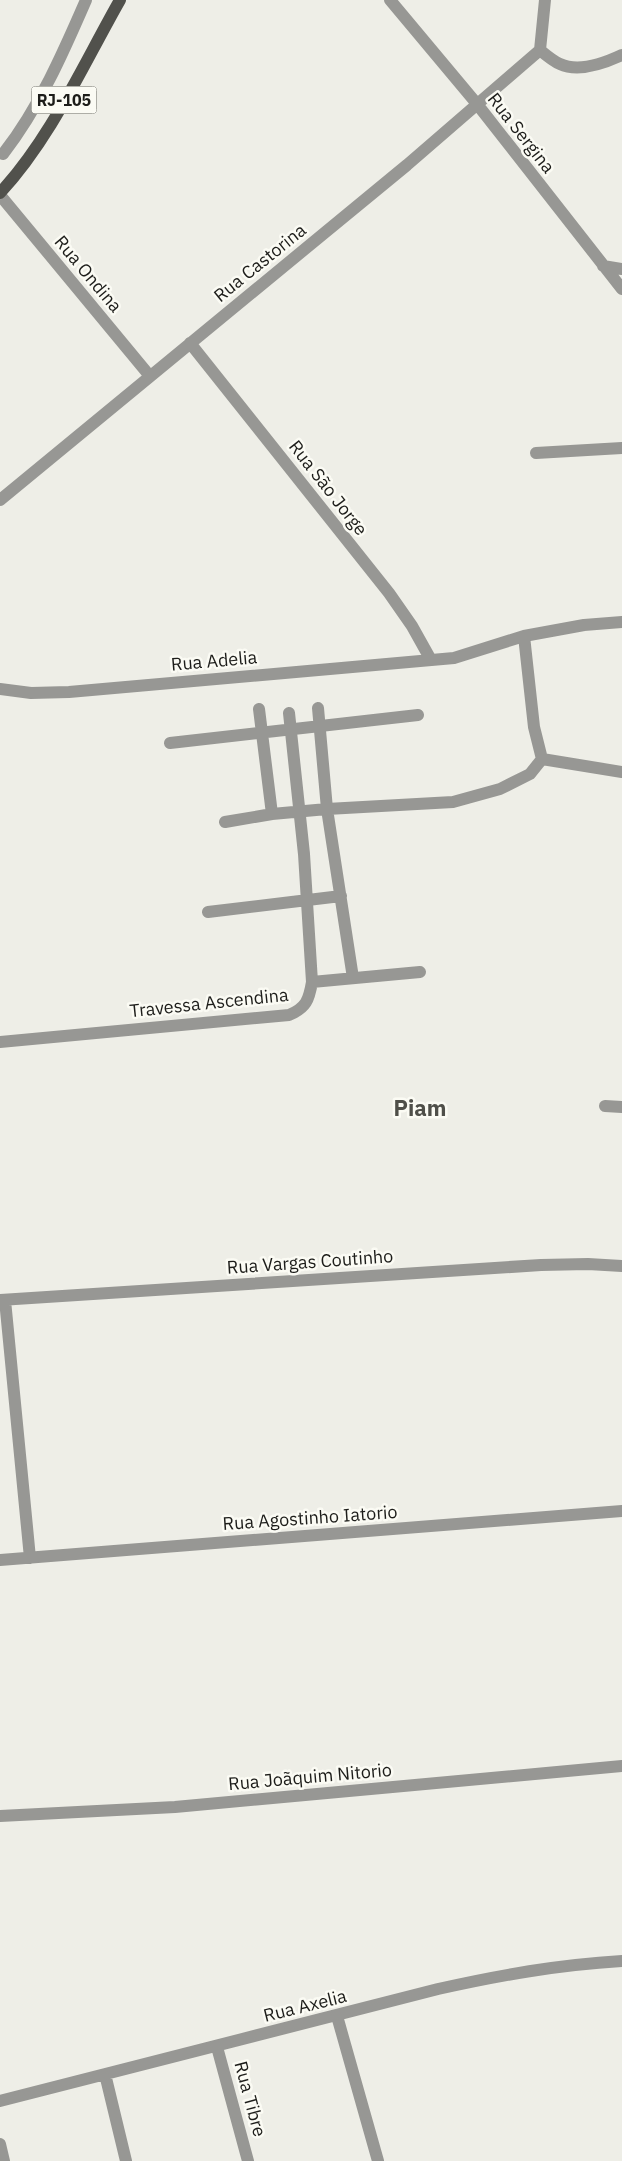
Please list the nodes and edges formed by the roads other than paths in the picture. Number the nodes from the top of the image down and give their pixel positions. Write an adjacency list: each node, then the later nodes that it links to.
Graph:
1 (86, 0): 8 (street)
2 (120, 0): 9 (main road, RJ-105)
3 (390, 0): 7 (street, Rua Sergina)
4 (545, 0): 5 (street)
5 (540, 50): 6 (street); 7 (street, Rua Castorina)
6 (622, 55)
7 (477, 104): 10 (street, Rua Sergina); 13 (street, Rua Castorina)
8 (3, 154)
9 (0, 194): 14 (street, Rua Ondina)
10 (602, 266): 11 (street); 12 (street, Rua Sergina)
11 (622, 269)
12 (622, 289)
13 (190, 343): 14 (street, Rua Castorina); 20 (street, Rua São Jorge)
14 (149, 375): 17 (street, Rua Castorina)
15 (622, 448): 16 (street)
16 (536, 453)
17 (0, 500)
18 (622, 622): 19 (street, Rua Adelia)
19 (524, 636): 20 (street, Rua Adelia); 30 (street)
20 (431, 660): 21 (street, Rua Adelia)
21 (0, 690)
22 (318, 708): 26 (street)
23 (259, 709): 28 (street)
24 (289, 713): 27 (street, Travessa Ascendina)
25 (418, 715): 26 (street)
26 (320, 726): 27 (street); 32 (street)
27 (291, 729): 28 (street); 33 (street, Travessa Ascendina)
28 (263, 732): 29 (street); 34 (street)
29 (170, 742)
30 (547, 760): 31 (street); 32 (street)
31 (622, 772)
32 (328, 809): 33 (street); 36 (street)
33 (299, 812): 34 (street); 37 (street, Travessa Ascendina)
34 (272, 814): 35 (street)
35 (226, 822)
36 (341, 896): 37 (street); 40 (street)
37 (306, 901): 38 (street); 41 (street, Travessa Ascendina)
38 (208, 912)
39 (420, 972): 40 (street)
40 (353, 978): 41 (street)
41 (312, 982): 42 (street, Travessa Ascendina)
42 (0, 1042)
43 (606, 1106): 44 (street)
44 (622, 1107)
45 (622, 1266): 46 (street, Rua Vargas Coutinho)
46 (2, 1300): 48 (street)
47 (622, 1511): 48 (street, Rua Agostinho Iatorio)
48 (30, 1558): 49 (street, Rua Agostinho Iatorio)
49 (0, 1560)
50 (622, 1766): 51 (street, Rua Joãquim Nitorio)
51 (0, 1816)
52 (622, 1961): 53 (street, Rua Axelia)
53 (337, 2016): 54 (street, Rua Axelia); 61 (street)
54 (217, 2047): 55 (street, Rua Axelia); 60 (street, Rua Tibre)
55 (105, 2074): 56 (street, Rua Axelia); 59 (street)
56 (0, 2101)
57 (0, 2144): 58 (street)
58 (4, 2161)
59 (126, 2161)
60 (248, 2161)
61 (378, 2161)

